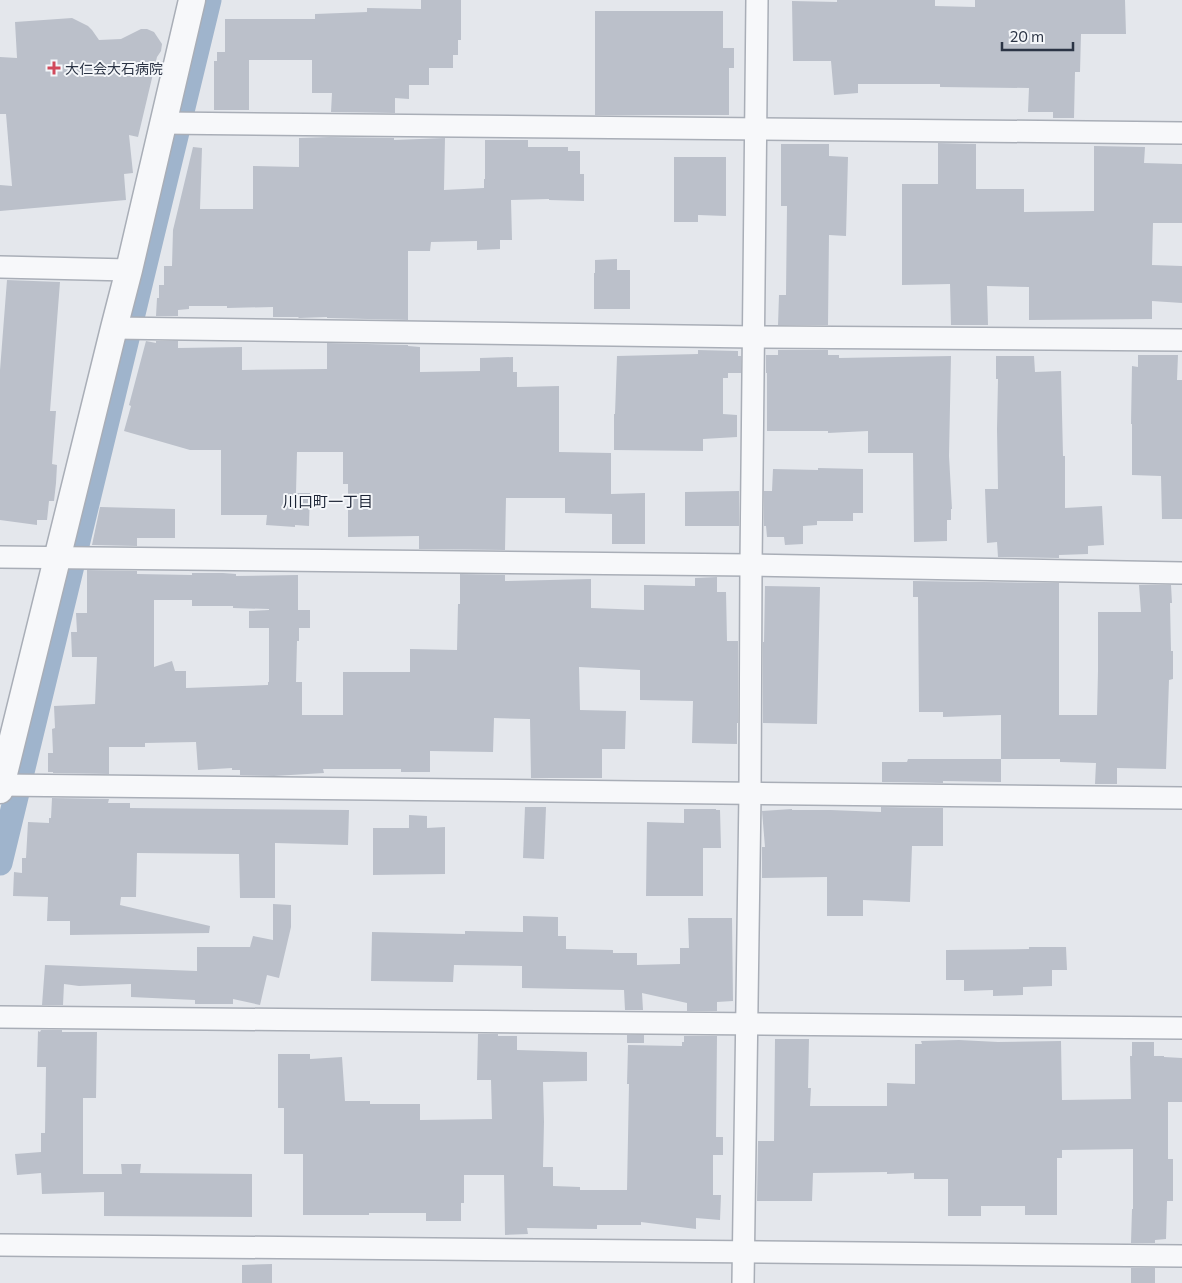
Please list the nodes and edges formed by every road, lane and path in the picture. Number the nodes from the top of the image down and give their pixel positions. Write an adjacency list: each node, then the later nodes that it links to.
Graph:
1 (192, 0): 3 (street)
2 (756, 0): 4 (street)
3 (163, 123): 4 (street); 7 (street)
4 (755, 129): 5 (street); 9 (street)
5 (1182, 133)
6 (0, 267): 7 (street)
7 (129, 270): 8 (street)
8 (114, 328): 9 (street); 12 (street)
9 (754, 337): 10 (street); 13 (street)
10 (1182, 340)
11 (0, 557): 12 (street)
12 (57, 558): 13 (street); 15 (street)
13 (751, 565): 14 (street); 16 (street)
14 (1182, 572)
15 (0, 787): 16 (street)
16 (750, 793): 17 (street); 19 (street)
17 (1182, 798)
18 (0, 1017): 19 (street)
19 (747, 1024): 20 (street); 22 (street)
20 (1182, 1028)
21 (0, 1245): 22 (street)
22 (743, 1252): 23 (street); 24 (street)
23 (1182, 1256)
24 (743, 1283)

